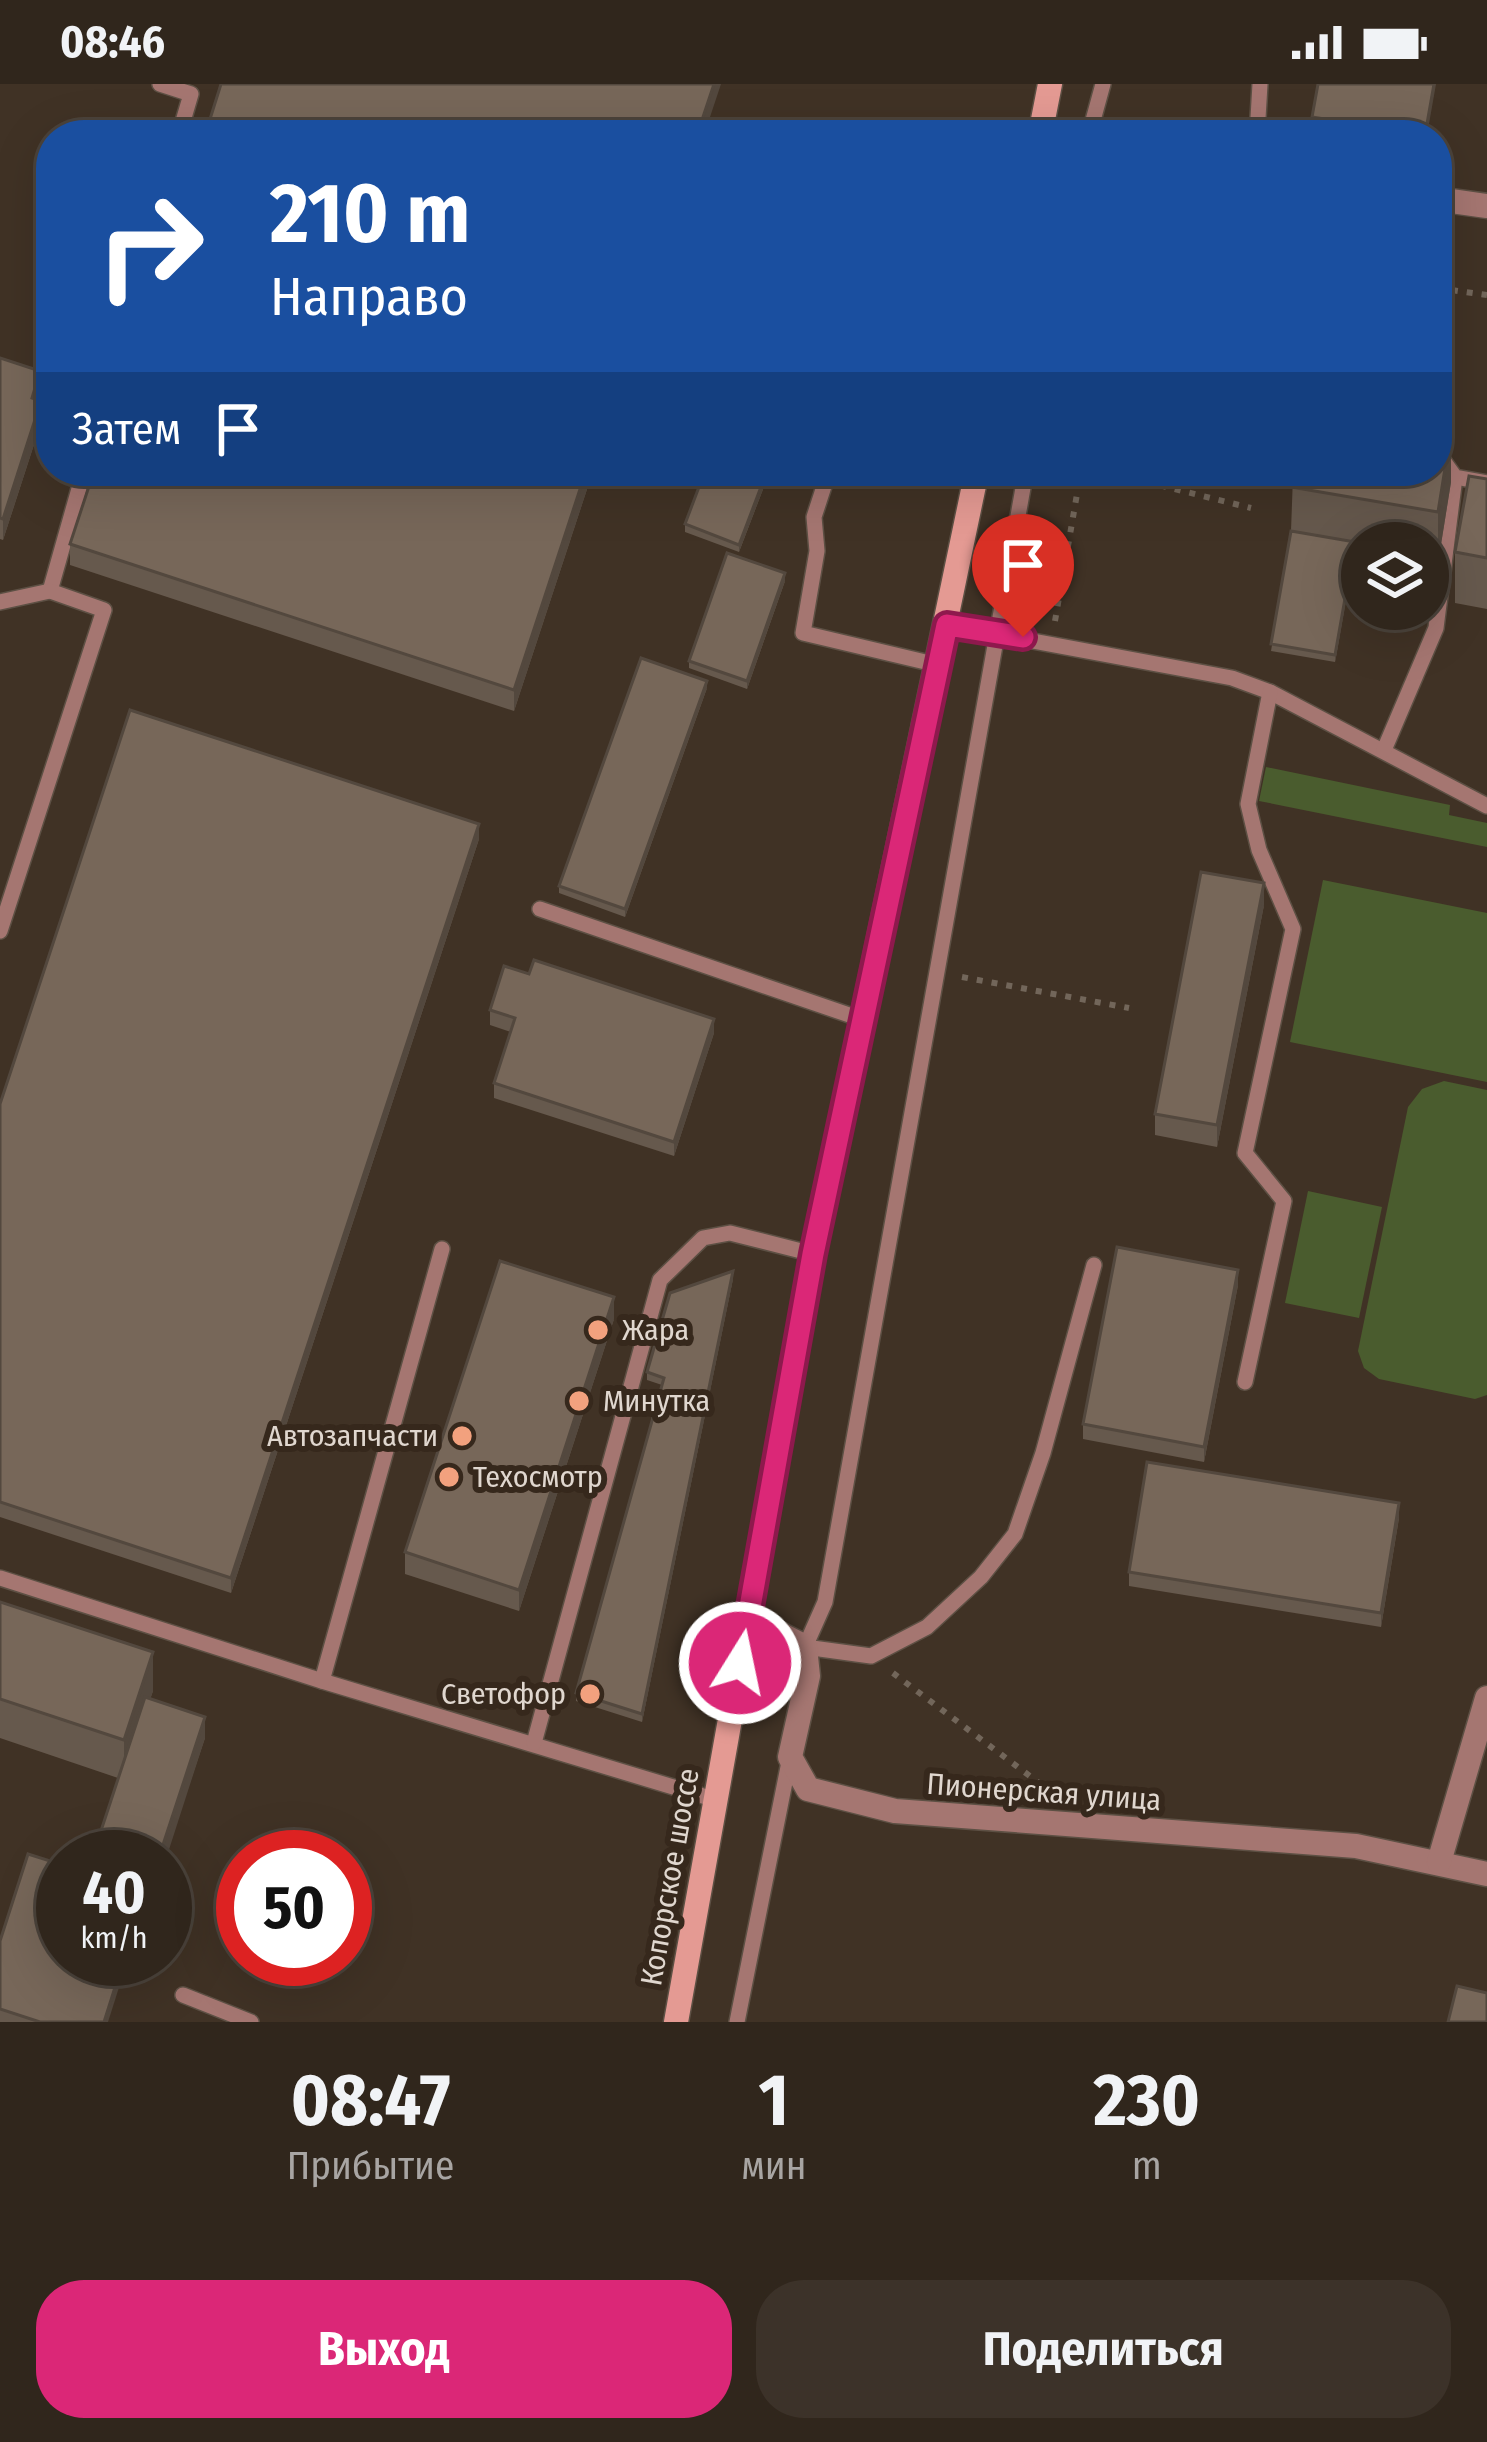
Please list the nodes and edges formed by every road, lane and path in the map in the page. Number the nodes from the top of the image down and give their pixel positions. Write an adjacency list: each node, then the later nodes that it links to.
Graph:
1 (160, 84): 5 (lane)
2 (1050, 84): 6 (main road)
3 (1103, 84): 7 (lane)
4 (1260, 84): 8 (lane)
5 (183, 120)
6 (1043, 120)
7 (1093, 120)
8 (1258, 120)
9 (1452, 202): 10 (street)
10 (1487, 206)
11 (1452, 290): 12 (path)
12 (1487, 295)
13 (1452, 473): 14 (lane)
14 (1455, 477): 15 (lane); 30 (lane)
15 (1487, 483)
16 (80, 486): 23 (lane)
17 (824, 486): 28 (lane)
18 (974, 486): 25 (main road, Копорское шоссе)
19 (1022, 486): 26 (lane)
20 (1078, 486): 27 (path)
21 (1176, 486): 22 (path)
22 (1251, 508)
23 (50, 592): 24 (lane); 33 (lane)
24 (0, 602)
25 (947, 625): 26 (lane); 28 (main road, Копорское шоссе)
26 (996, 631): 27 (lane); 34 (lane)
27 (1051, 642): 29 (lane)
28 (938, 665): 36 (main road, Копорское шоссе)
29 (1270, 692): 30 (lane); 40 (lane)
30 (1384, 751): 31 (lane)
31 (1487, 806)
32 (540, 909): 36 (lane)
33 (0, 931)
34 (937, 973): 35 (path); 43 (lane)
35 (1129, 1007)
36 (862, 1019): 38 (main road, Копорское шоссе)
37 (442, 1250): 45 (lane)
38 (813, 1254): 42 (main road, Копорское шоссе); 47 (lane)
39 (1094, 1265): 44 (lane)
40 (1246, 1382)
41 (0, 1578): 45 (lane)
42 (748, 1618): 43 (street); 49 (main road, Копорское шоссе)
43 (805, 1647): 44 (lane); 48 (street)
44 (871, 1656): 50 (path)
45 (322, 1682): 47 (lane)
46 (1487, 1698): 51 (street)
47 (534, 1743): 49 (lane)
48 (790, 1757): 50 (street, Пионерская улица); 56 (lane)
49 (713, 1799): 55 (main road, Копорское шоссе)
50 (1096, 1826): 51 (street, Пионерская улица)
51 (1439, 1862): 52 (street, Пионерская улица)
52 (1487, 1874)
53 (183, 1995): 54 (lane)
54 (251, 2022)
55 (676, 2022)
56 (737, 2022)

